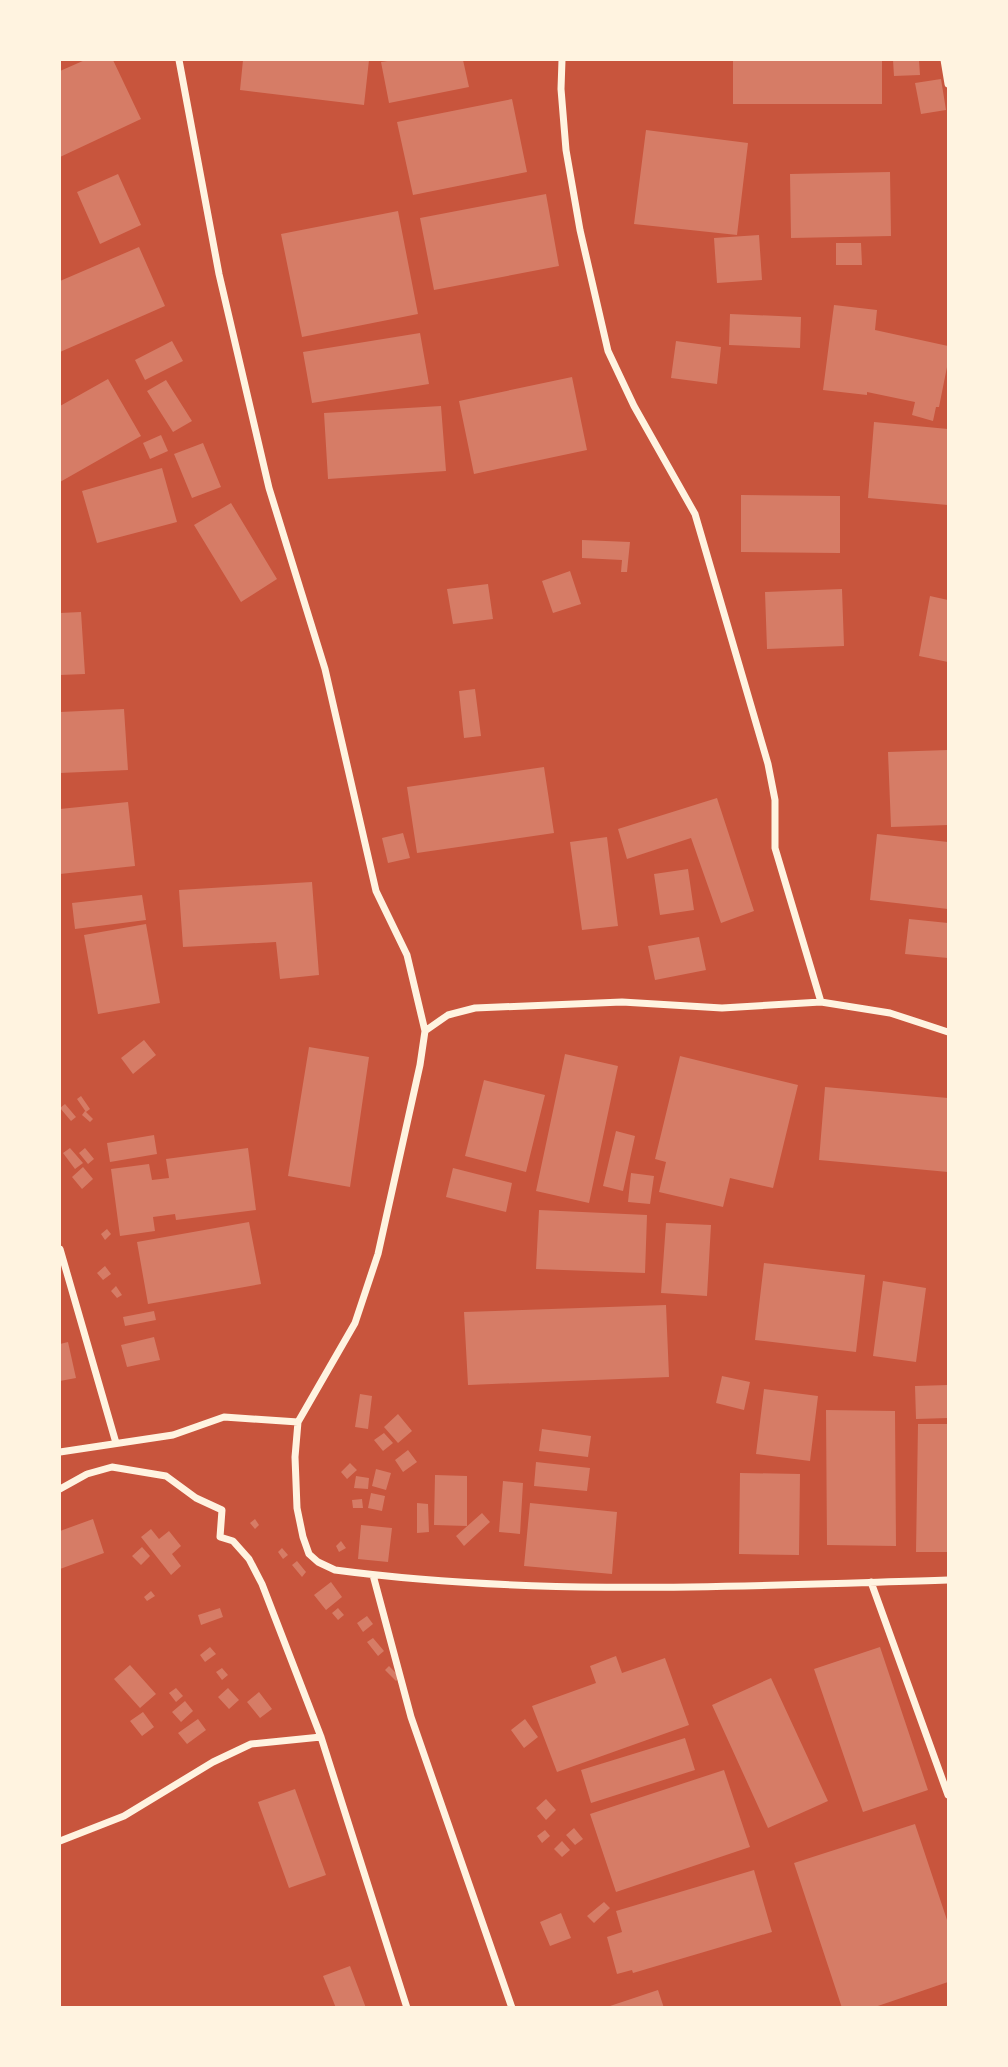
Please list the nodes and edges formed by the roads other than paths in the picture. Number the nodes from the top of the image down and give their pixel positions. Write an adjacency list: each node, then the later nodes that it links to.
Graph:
1 (179, 60): 6 (street)
2 (562, 60): 5 (street)
3 (944, 60): 4 (street)
4 (948, 84)
5 (821, 1002): 6 (street); 7 (street)
6 (425, 1031): 9 (street)
7 (948, 1032)
8 (60, 1249): 10 (street)
9 (298, 1422): 10 (street); 13 (street)
10 (116, 1443): 11 (street)
11 (60, 1452)
12 (60, 1489): 16 (street)
13 (373, 1575): 15 (street); 20 (street)
14 (948, 1580): 15 (street)
15 (870, 1582): 17 (street)
16 (321, 1737): 18 (street); 19 (street)
17 (948, 1795)
18 (60, 1841)
19 (407, 2007)
20 (512, 2007)

